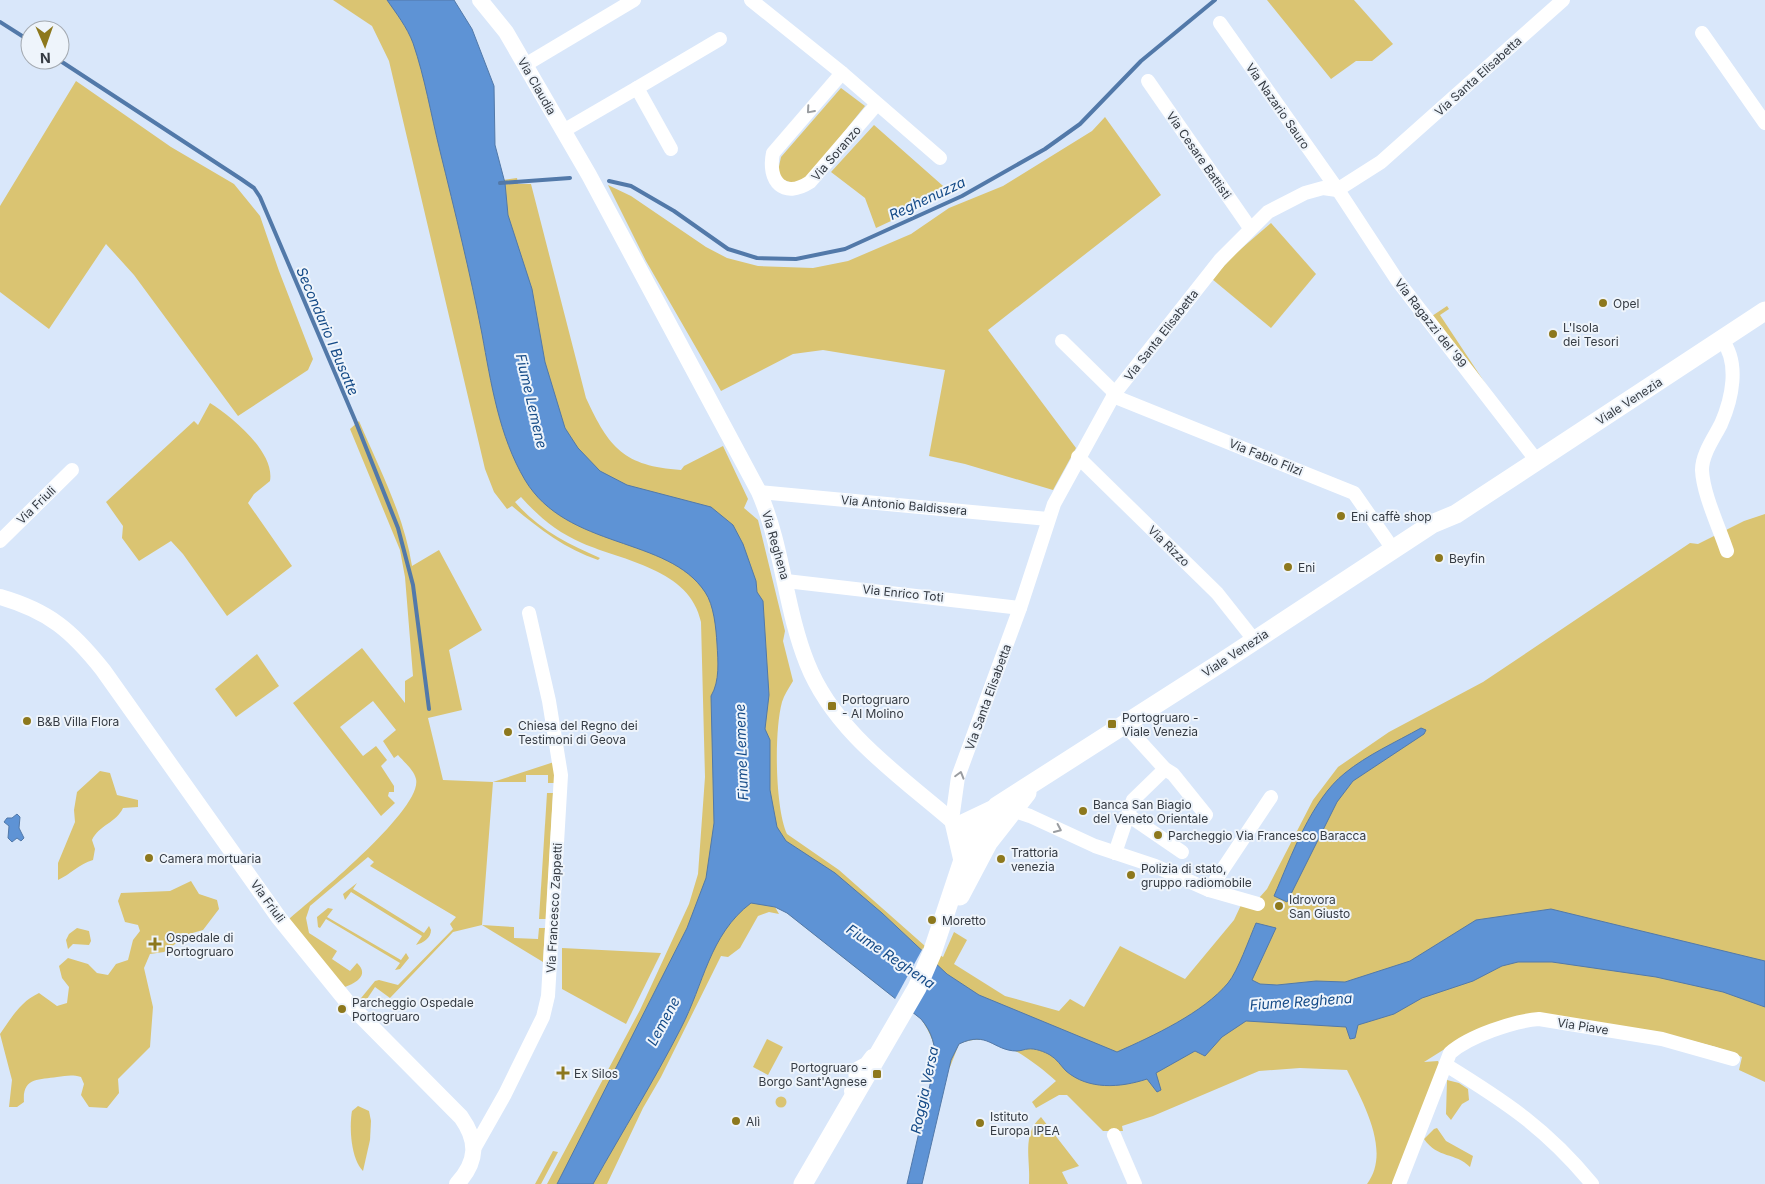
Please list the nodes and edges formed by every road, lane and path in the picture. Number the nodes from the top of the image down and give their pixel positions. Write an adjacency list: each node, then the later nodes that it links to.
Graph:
1 (480, 0): 8 (street, Via Claudia)
2 (634, 0): 8 (street)
3 (751, 0): 9 (street)
4 (1563, 0): 18 (street, Via Santa Elisabetta)
5 (1220, 23): 18 (street, Via Nazario Sauro)
6 (1702, 33): 13 (street)
7 (720, 39): 11 (street)
8 (525, 65): 14 (street, Via Claudia)
9 (842, 73): 12 (street); 12 (street, Via Soranzo, one-way to 12)
10 (1148, 81): 19 (street, Via Cesare Battisti)
11 (637, 88): 14 (street); 15 (street)
12 (877, 104): 16 (street)
13 (1765, 123)
14 (563, 131): 17 (street, Via Claudia)
15 (671, 149)
16 (940, 158)
17 (589, 175): 30 (street, Via Reghena)
18 (1337, 190): 19 (street, Via Santa Elisabetta); 28 (street, Via Ragazzi del '99)
19 (1250, 228): 26 (street, Via Santa Elisabetta)
20 (1765, 299): 22 (main road, Viale Venezia)
21 (1765, 312): 23 (main road, Viale Venezia)
22 (1738, 317): 23 (street, Viale Venezia); 25 (main road, Viale Venezia)
23 (1722, 340): 25 (street, Viale Venezia); 28 (main road, Viale Venezia); 34 (street)
24 (1062, 341): 26 (street)
25 (1699, 343): 28 (main road, Viale Venezia)
26 (1114, 394): 27 (street, Via Santa Elisabetta); 33 (street, Via Fabio Filzi)
27 (1078, 457): 31 (street, Via Santa Elisabetta); 39 (street, Via Rizzo)
28 (1534, 457): 33 (main road, Viale Venezia)
29 (72, 470): 32 (street, Via Friuli)
30 (759, 492): 31 (street, Via Antonio Baldissera); 35 (street, Via Reghena)
31 (1048, 519): 37 (street, Via Santa Elisabetta)
32 (0, 541)
33 (1393, 550): 39 (main road, Viale Venezia)
34 (1727, 551)
35 (786, 581): 37 (street, Via Enrico Toti); 46 (street, Via Reghena)
36 (0, 597): 60 (street, Via Friuli)
37 (1020, 608): 46 (street, Via Santa Elisabetta, one-way to 37)
38 (530, 613): 60 (street, Via Francesco Zappetti)
39 (1254, 641): 40 (main road, Viale Venezia)
40 (1126, 725): 41 (street); 43 (main road, Viale Venezia)
41 (1165, 769): 44 (street); 45 (street)
42 (1272, 797): 49 (street)
43 (1004, 813): 46 (main road, Viale Venezia); 48 (street, one-way to 48); 50 (main road, Viale Venezia)
44 (1128, 815): 47 (street); 48 (street)
45 (1206, 815)
46 (959, 831): 50 (street, Viale Venezia); 52 (main road, Viale Venezia)
47 (1182, 852)
48 (1115, 853): 49 (street)
49 (1209, 890): 51 (street)
50 (960, 896): 52 (main road, Viale Venezia)
51 (1258, 904)
52 (939, 934): 53 (main road, Viale Venezia)
53 (896, 1016): 54 (main road); 57 (main road)
54 (890, 1035): 57 (street); 59 (main road)
55 (1733, 1059): 56 (street, Via Piave)
56 (1446, 1066): 65 (street, Via Piave); 66 (street)
57 (855, 1070): 59 (street); 62 (main road)
58 (1114, 1135): 64 (street)
59 (830, 1139): 63 (main road)
60 (474, 1147): 61 (street, Via Francesco Zappetti)
61 (457, 1184)
62 (798, 1184)
63 (803, 1184)
64 (1135, 1184)
65 (1399, 1184)
66 (1592, 1184)

